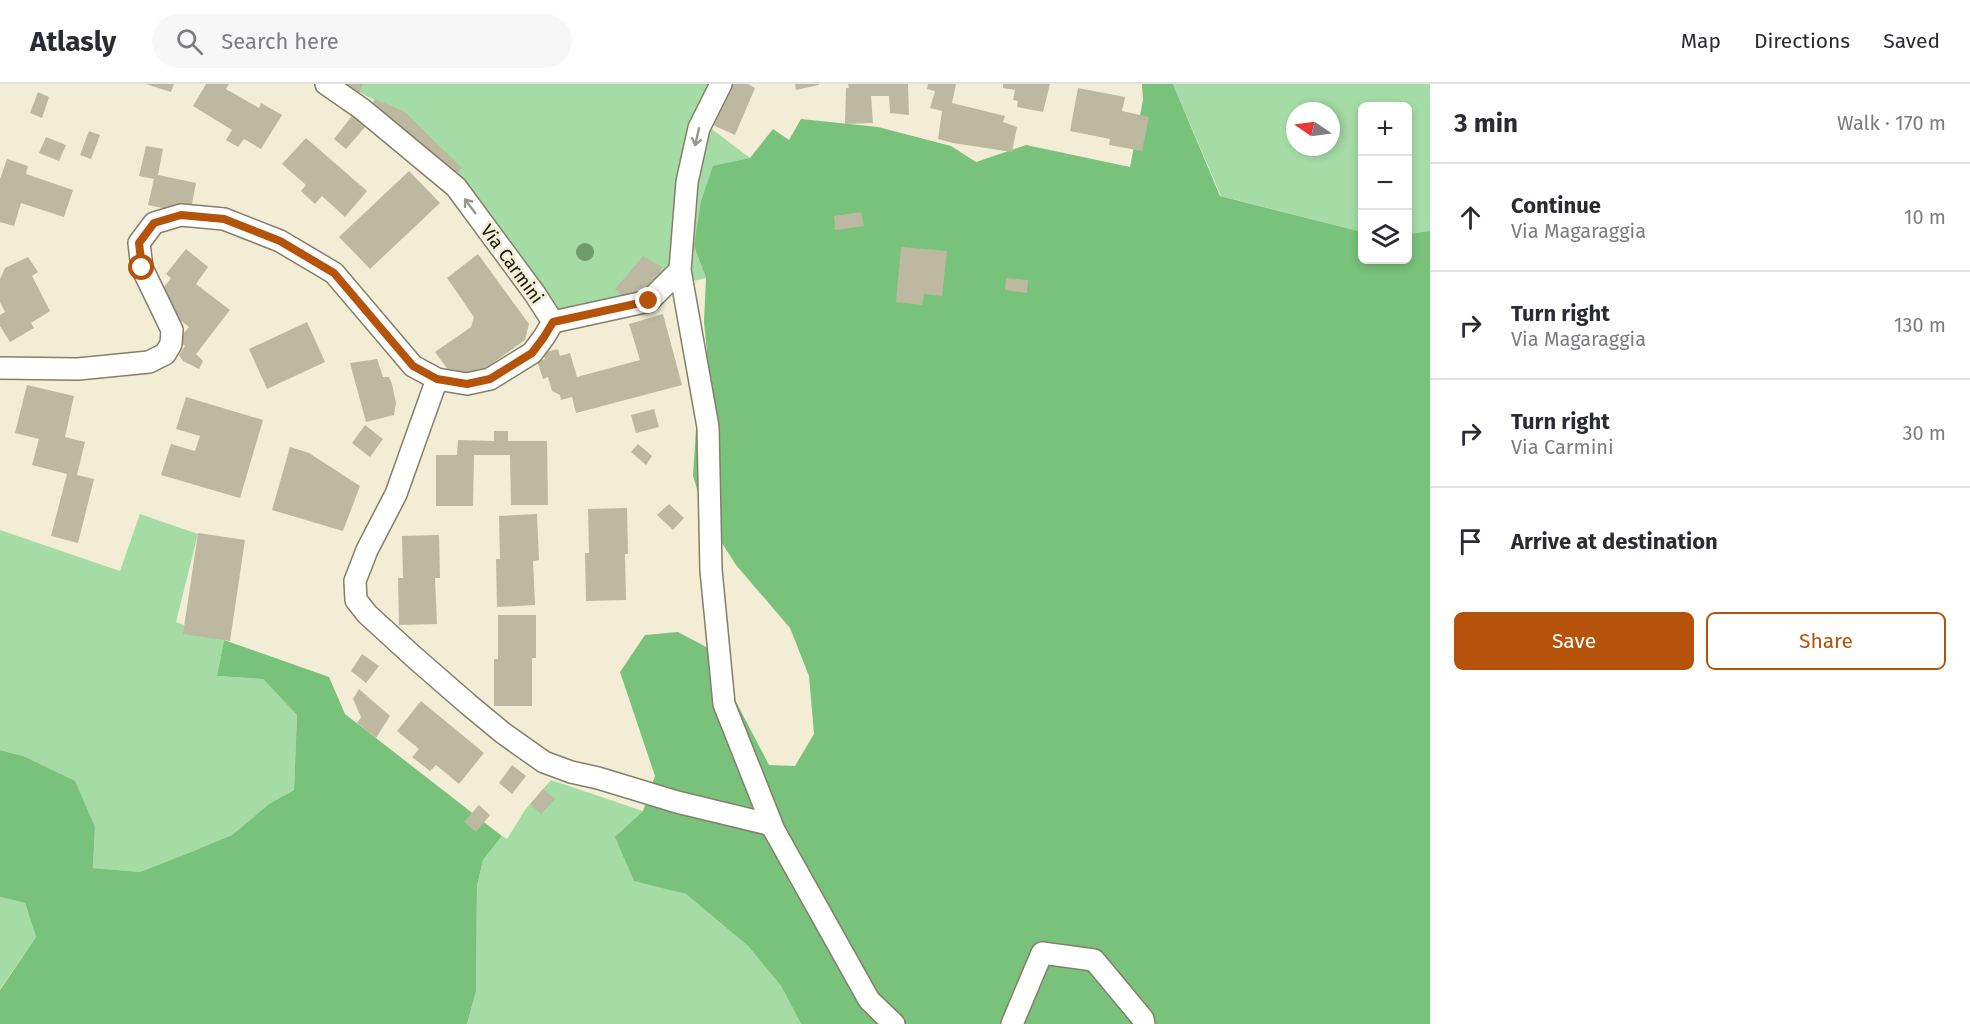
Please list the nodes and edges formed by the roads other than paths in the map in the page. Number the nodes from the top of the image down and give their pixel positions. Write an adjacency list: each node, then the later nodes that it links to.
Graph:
1 (326, 84): 4 (street, Via Carmini, one-way to 1)
2 (721, 84): 3 (street, one-way to 3)
3 (680, 270): 4 (street, Via Carmini); 7 (street)
4 (553, 322): 6 (street)
5 (0, 368): 6 (street)
6 (437, 379): 7 (street)
7 (772, 825): 8 (street)
8 (894, 1024)
9 (1012, 1024): 10 (street)
10 (1144, 1024)

